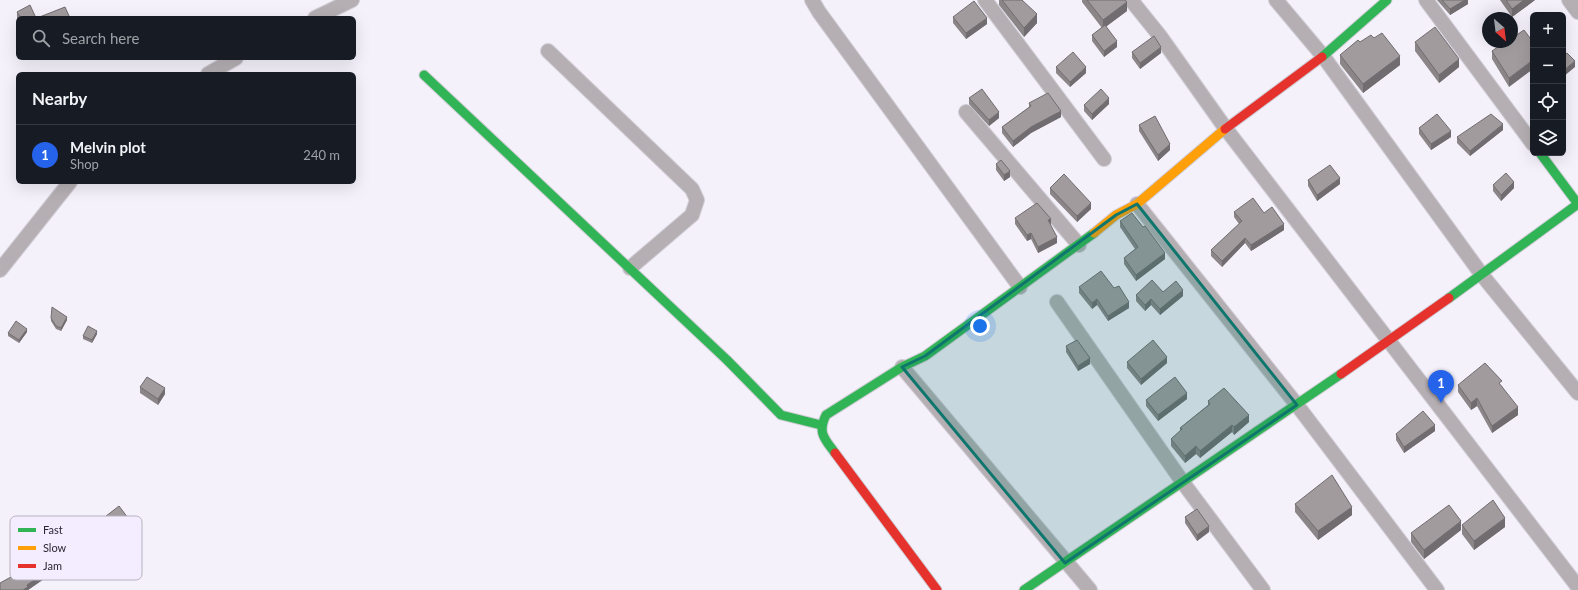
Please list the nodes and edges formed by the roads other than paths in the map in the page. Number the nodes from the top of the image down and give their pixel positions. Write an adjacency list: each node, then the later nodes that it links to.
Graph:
1 (352, 0): 10 (street)
2 (812, 0): 27 (street)
3 (986, 0): 20 (street)
4 (1131, 0): 17 (street)
5 (1276, 0): 12 (street)
6 (1387, 0): 12 (street)
7 (1426, 0): 18 (street)
8 (1569, 0): 9 (street)
9 (1578, 12)
10 (319, 16)
11 (548, 51): 24 (street)
12 (1323, 56): 17 (street); 26 (street)
13 (232, 60): 14 (street)
14 (212, 72)
15 (424, 75): 24 (street)
16 (966, 112): 23 (street)
17 (1226, 129): 22 (street); 29 (street)
18 (1530, 140)
19 (1542, 156): 26 (street)
20 (1104, 159)
21 (68, 184): 25 (street)
22 (1137, 204): 23 (street); 32 (street)
23 (1078, 245): 27 (street)
24 (630, 268): 33 (street)
25 (0, 270)
26 (1482, 275): 29 (street); 31 (street)
27 (1020, 287): 30 (street)
28 (1057, 302): 34 (street)
29 (1389, 341): 32 (street); 36 (street)
30 (902, 367): 33 (street); 35 (street)
31 (1578, 393)
32 (1297, 405): 34 (street); 41 (street)
33 (820, 425): 37 (street)
34 (1184, 484): 35 (street); 40 (street)
35 (1065, 563): 38 (street); 39 (street)
36 (1578, 587)
37 (937, 590)
38 (1024, 590)
39 (1090, 590)
40 (1263, 590)
41 (1437, 590)

